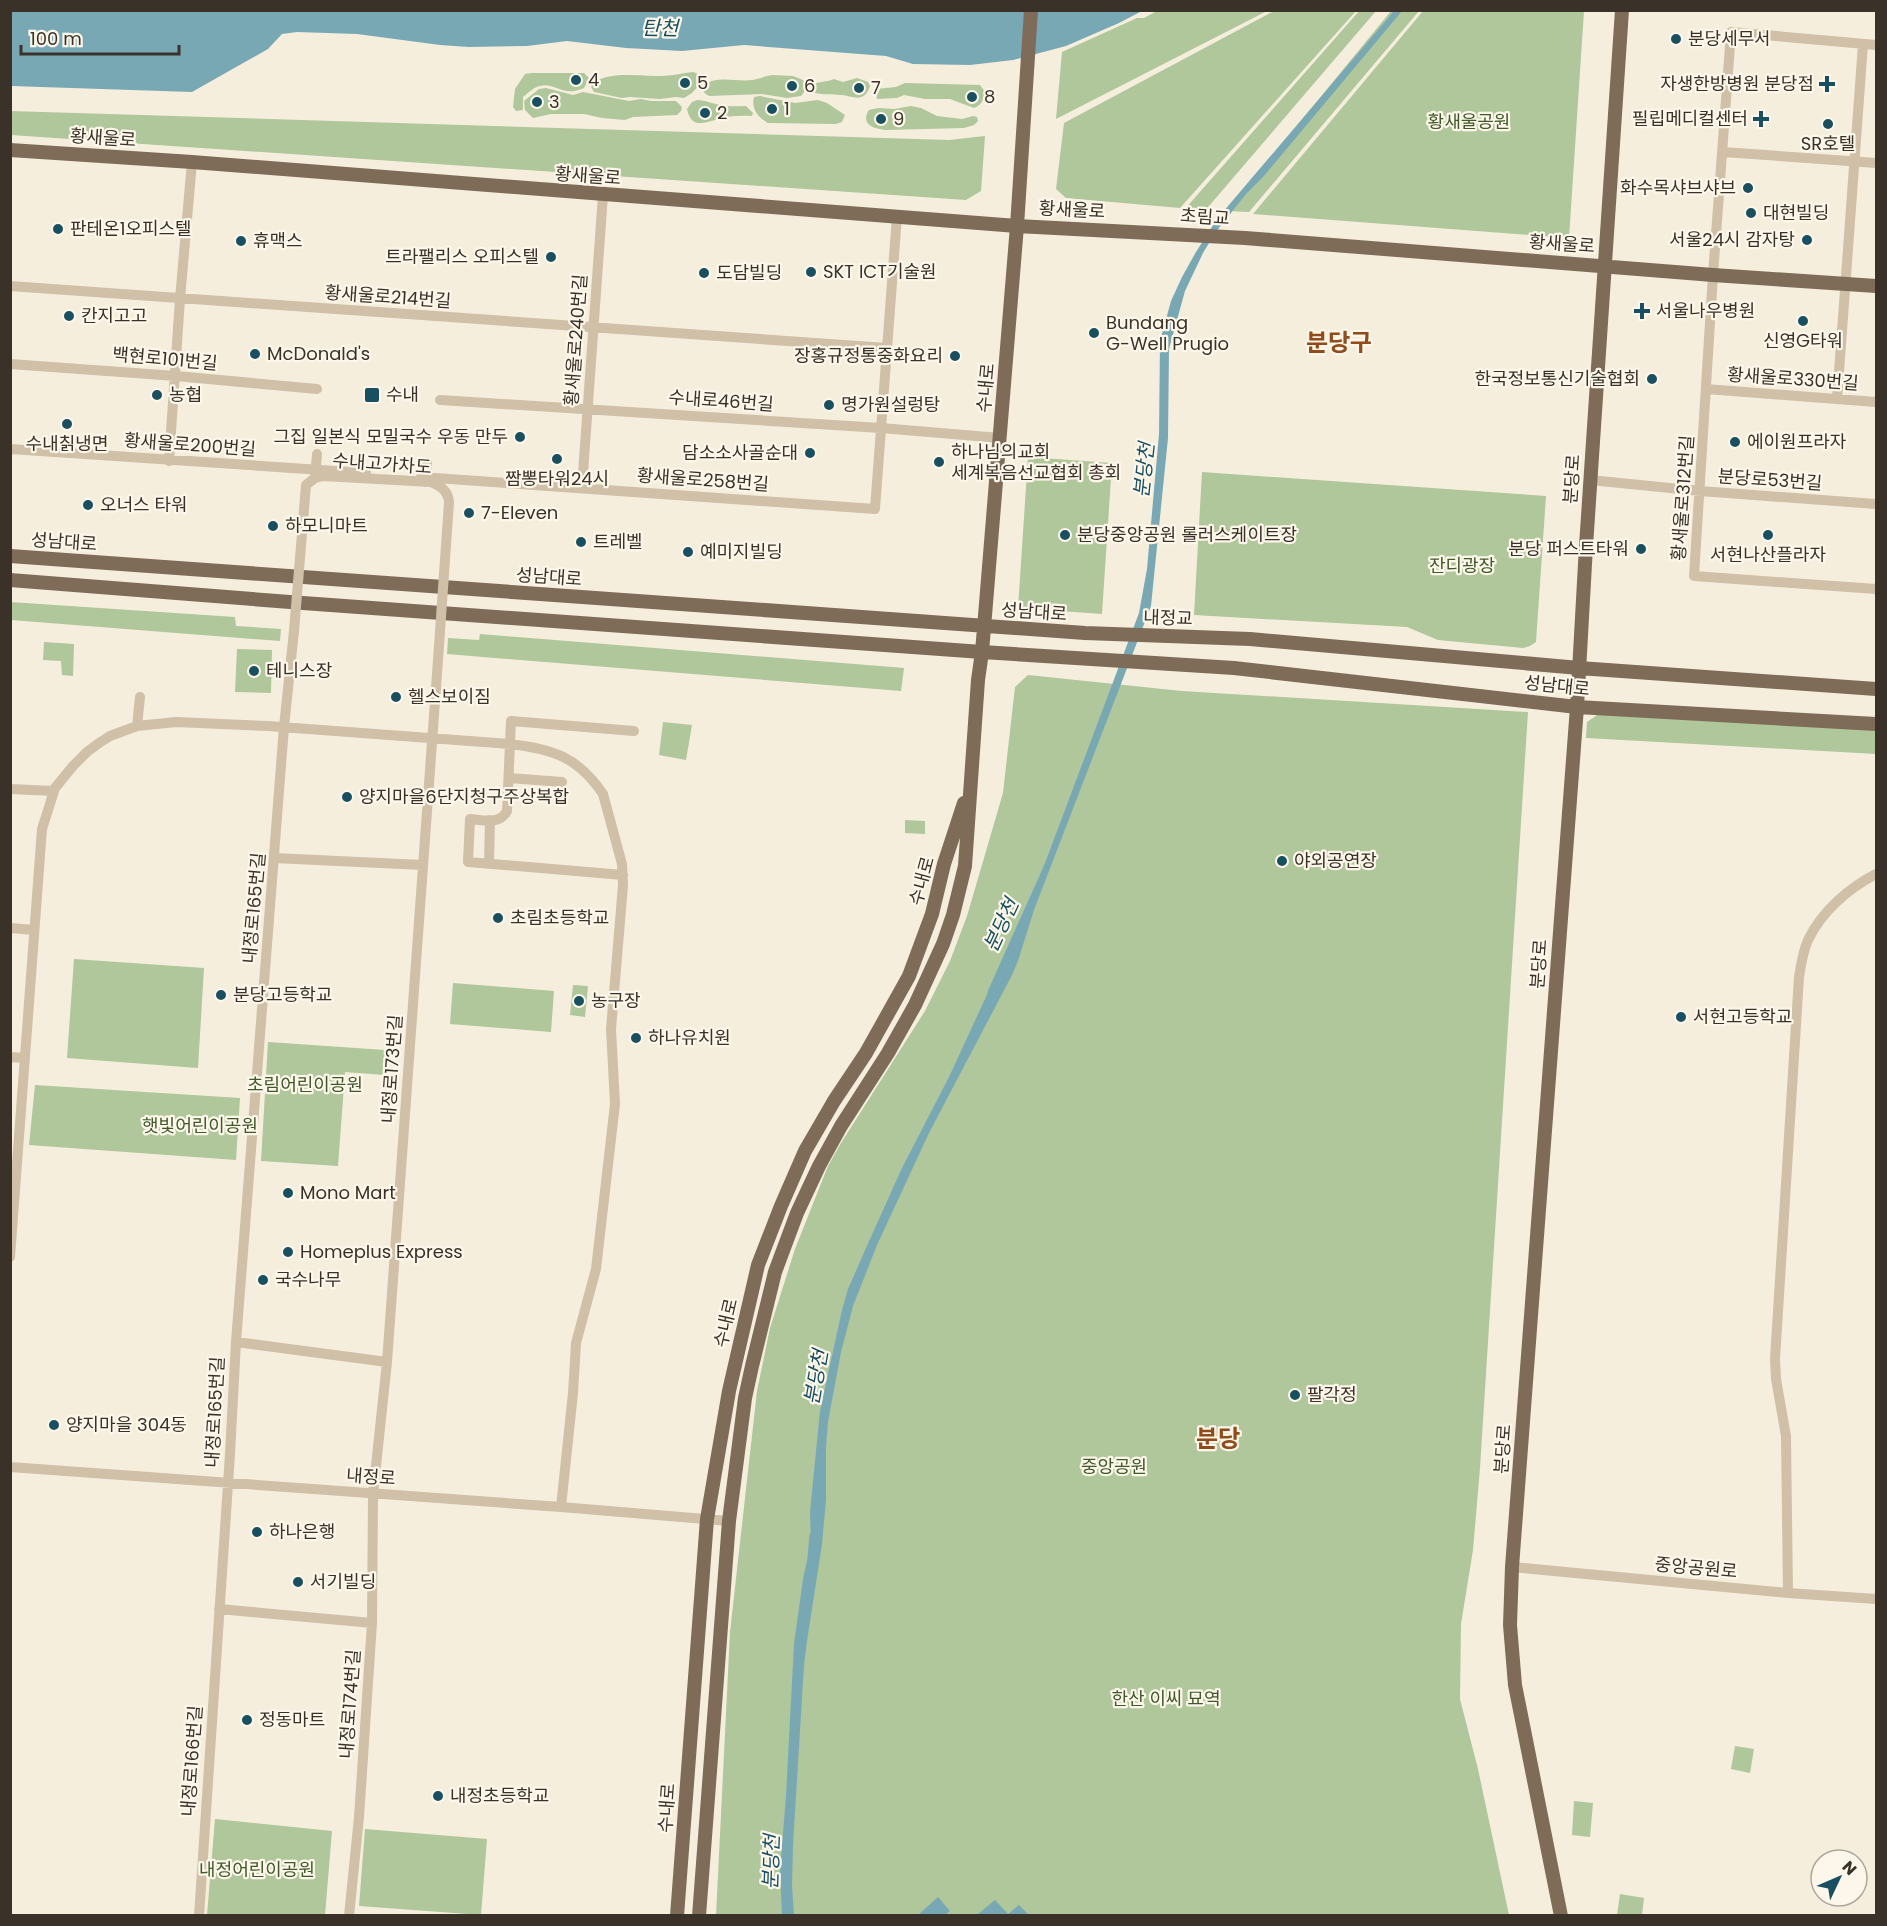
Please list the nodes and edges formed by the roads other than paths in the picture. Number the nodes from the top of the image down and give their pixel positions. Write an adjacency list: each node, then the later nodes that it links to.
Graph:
1 (1031, 10): 12 (main road, 수내로)
2 (1622, 10): 15 (main road, 분당로)
3 (1863, 44): 4 (street); 6 (street, 황새울로312번길); 7 (street)
4 (1876, 45)
5 (10, 150): 8 (main road, 황새울로)
6 (1723, 152): 7 (street); 16 (street, 황새울로312번길)
7 (1855, 161): 9 (street); 17 (street)
8 (192, 162): 10 (main road, 황새울로); 20 (street)
9 (1876, 163)
10 (603, 195): 11 (main road, 황새울로); 21 (street, 황새울로240번길)
11 (897, 216): 12 (main road, 황새울로); 22 (street, 황새울로258번길)
12 (1017, 226): 13 (main road, 황새울로); 32 (main road, 수내로)
13 (1162, 232): 14 (main road, 초림교)
14 (1245, 238): 15 (main road, 황새울로)
15 (1605, 266): 16 (main road, 황새울로); 39 (main road, 분당로)
16 (1713, 275): 17 (main road, 황새울로); 26 (street, 황새울로312번길)
17 (1846, 284): 19 (main road, 황새울로); 27 (street)
18 (10, 286): 20 (street)
19 (1876, 286)
20 (180, 299): 21 (street, 황새울로214번길); 24 (street)
21 (593, 328): 22 (street); 30 (street, 황새울로240번길)
22 (887, 348): 31 (street, 황새울로258번길)
23 (10, 364): 24 (street, 백현로101번길)
24 (176, 376): 25 (street, 백현로101번길); 35 (street)
25 (317, 389)
26 (1706, 389): 27 (street, 황새울로330번길); 42 (street, 황새울로312번길)
27 (1837, 399): 29 (street, 황새울로330번길)
28 (440, 400): 30 (street, 수내로46번길)
29 (1876, 402)
30 (587, 409): 31 (street, 수내로46번길); 41 (street, 황새울로240번길)
31 (881, 428): 32 (street, 수내로46번길); 41 (street, 황새울로258번길)
32 (1000, 438): 47 (main road, 수내로)
33 (10, 449): 35 (street, 황새울로200번길)
34 (317, 453): 38 (street, bridge)
35 (170, 461): 37 (street, 황새울로200번길)
36 (427, 462): 40 (street, bridge)
37 (367, 473): 41 (street, 황새울로258번길)
38 (315, 478): 40 (street, 수내고가차도, bridge); 48 (street, 수내고가차도, bridge)
39 (1590, 480): 42 (street, 분당로53번길); 53 (main road, 분당로)
40 (425, 482): 51 (street, 수내고가차도, bridge)
41 (582, 487)
42 (1700, 491): 43 (street, 분당로53번길); 46 (street, 황새울로312번길)
43 (1876, 504)
44 (10, 556): 47 (main road, 성남대로)
45 (10, 580): 52 (main road)
46 (1876, 589)
47 (983, 626): 49 (main road, 성남대로); 52 (main road, 수내로)
48 (294, 631): 59 (street, 내정로165번길)
49 (1085, 633): 50 (main road, 내정교)
50 (1250, 639): 53 (main road, 성남대로)
51 (439, 646): 61 (street, 내정로173번길)
52 (982, 652): 56 (main road, 성남대로); 65 (main road, 수내로)
53 (1579, 668): 54 (main road, 성남대로); 56 (main road, 분당로)
54 (1876, 689)
55 (140, 697): 58 (street)
56 (1577, 707): 57 (main road, 성남대로); 87 (main road, 분당로)
57 (1876, 724)
58 (138, 726): 59 (street); 67 (street)
59 (284, 727): 61 (street); 69 (street, 내정로165번길)
60 (634, 731): 62 (street)
61 (433, 738): 62 (street); 71 (street, 내정로173번길)
62 (510, 744): 63 (street); 73 (street)
63 (509, 778): 64 (street); 68 (street)
64 (562, 782)
65 (971, 784): 85 (main road, 수내로); 86 (main road, 수내로)
66 (10, 789): 67 (street)
67 (54, 791): 75 (street)
68 (490, 820): 70 (street); 70 (street)
69 (274, 858): 71 (street); 79 (street, 내정로165번길)
70 (489, 863): 73 (street)
71 (423, 865): 80 (street, 내정로173번길)
72 (1876, 874): 88 (street)
73 (623, 876): 84 (street)
74 (10, 928): 75 (street)
75 (34, 930): 77 (street)
76 (10, 1057): 77 (street)
77 (25, 1058): 78 (street)
78 (10, 1257)
79 (236, 1342): 80 (street, 내정로165번길); 82 (street, 내정로165번길)
80 (387, 1362): 83 (street, 내정로173번길)
81 (10, 1467): 82 (street, 내정로)
82 (228, 1483): 83 (street, 내정로); 90 (street, 내정로166번길)
83 (373, 1494): 84 (street, 내정로); 91 (street, 내정로174번길)
84 (561, 1507): 85 (street, 내정로)
85 (707, 1519): 86 (street, 내정로); 94 (main road, 수내로)
86 (729, 1521): 95 (main road, 수내로)
87 (1512, 1567): 88 (street, 중앙공원로); 96 (main road, 분당로)
88 (1788, 1593): 89 (street, 중앙공원로)
89 (1876, 1599)
90 (219, 1609): 91 (street); 92 (street, 내정로166번길)
91 (372, 1623): 93 (street, 내정로174번길)
92 (199, 1916)
93 (349, 1916)
94 (677, 1916)
95 (699, 1916)
96 (1562, 1916)

